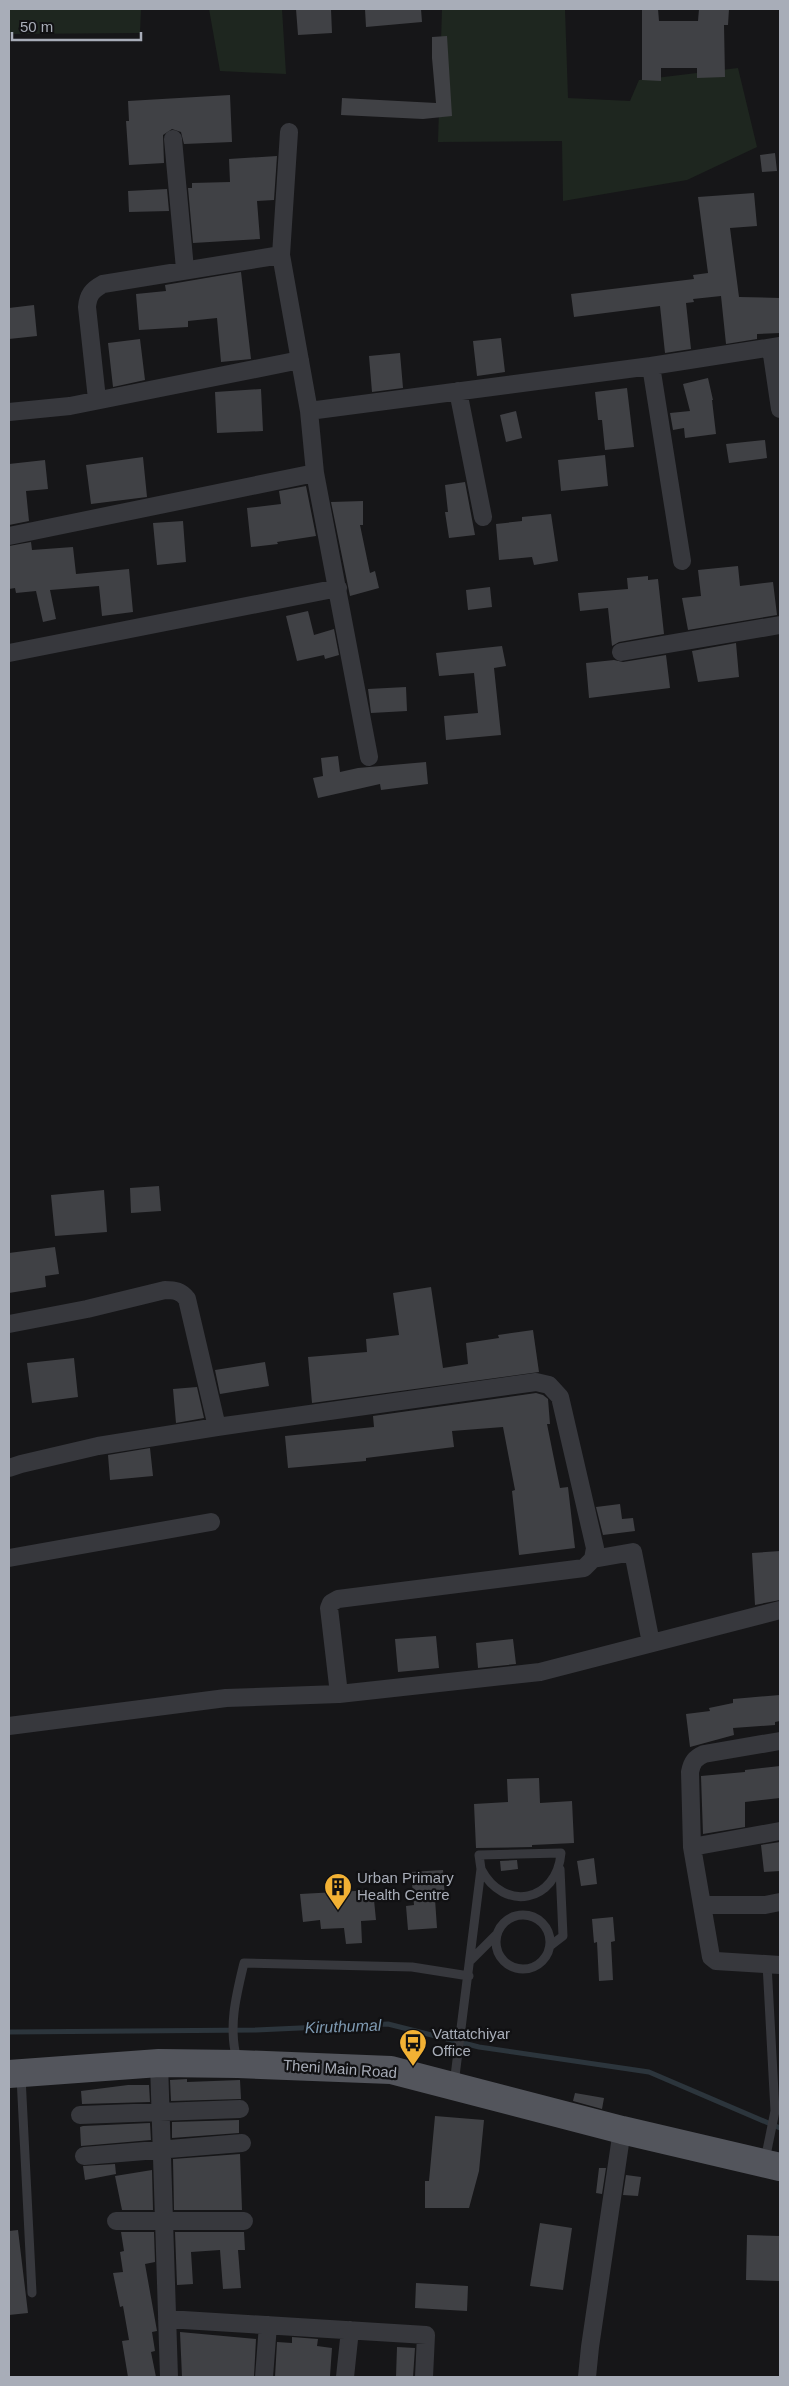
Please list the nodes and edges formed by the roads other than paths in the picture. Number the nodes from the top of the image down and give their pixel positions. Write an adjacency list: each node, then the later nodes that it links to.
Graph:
1 (289, 132): 3 (street)
2 (174, 139): 4 (street)
3 (281, 255): 4 (street); 6 (street)
4 (185, 269): 9 (street)
5 (776, 347): 7 (street); 10 (street)
6 (300, 360): 9 (street); 11 (street)
7 (651, 366): 8 (street); 16 (street)
8 (458, 391): 11 (street); 14 (street)
9 (97, 399): 12 (street)
10 (780, 409)
11 (309, 411): 13 (street)
12 (9, 412)
13 (315, 473): 15 (street); 17 (street)
14 (483, 517)
15 (9, 536)
16 (682, 561)
17 (338, 588): 20 (street); 21 (street)
18 (780, 625): 19 (street)
19 (621, 652)
20 (9, 653)
21 (369, 757)
22 (9, 1324): 23 (street)
23 (217, 1427): 24 (street); 27 (street)
24 (9, 1468)
25 (211, 1522): 26 (street)
26 (9, 1558)
27 (593, 1559): 29 (street); 30 (street)
28 (780, 1610): 29 (street)
29 (651, 1643): 30 (street)
30 (339, 1694): 31 (street)
31 (9, 1726)
32 (780, 1741): 34 (street)
33 (780, 1831): 34 (street)
34 (692, 1847): 39 (street)
35 (560, 1866): 36 (lane); 37 (lane); 42 (lane)
36 (481, 1868): 37 (lane); 43 (lane)
37 (523, 1897): 40 (lane)
38 (780, 1902): 39 (street)
39 (702, 1905): 44 (street)
40 (525, 1915): 41 (lane); 42 (lane)
41 (497, 1933): 42 (lane); 43 (lane)
42 (550, 1946)
43 (471, 1960): 45 (lane)
44 (774, 1965): 57 (lane)
45 (469, 1976): 46 (lane); 49 (lane)
46 (236, 2054): 47 (main road, Theni Main Road); 49 (main road, Theni Main Road)
47 (159, 2063): 48 (main road, Theni Main Road); 51 (street)
48 (15, 2074): 61 (lane)
49 (455, 2076): 53 (main road, Theni Main Road)
50 (240, 2109): 51 (street)
51 (160, 2112): 52 (street); 55 (street)
52 (80, 2115)
53 (622, 2130): 57 (main road, Theni Main Road); 69 (street)
54 (242, 2143): 55 (street)
55 (162, 2150): 56 (street); 59 (street)
56 (84, 2156)
57 (771, 2159)
58 (116, 2221): 59 (street)
59 (164, 2221): 60 (street); 62 (street)
60 (244, 2221)
61 (32, 2293)
62 (167, 2319): 63 (street); 65 (street)
63 (268, 2325): 64 (street); 66 (street)
64 (350, 2330): 67 (street); 68 (street)
65 (169, 2377)
66 (264, 2377)
67 (345, 2377)
68 (424, 2377)
69 (587, 2377)

